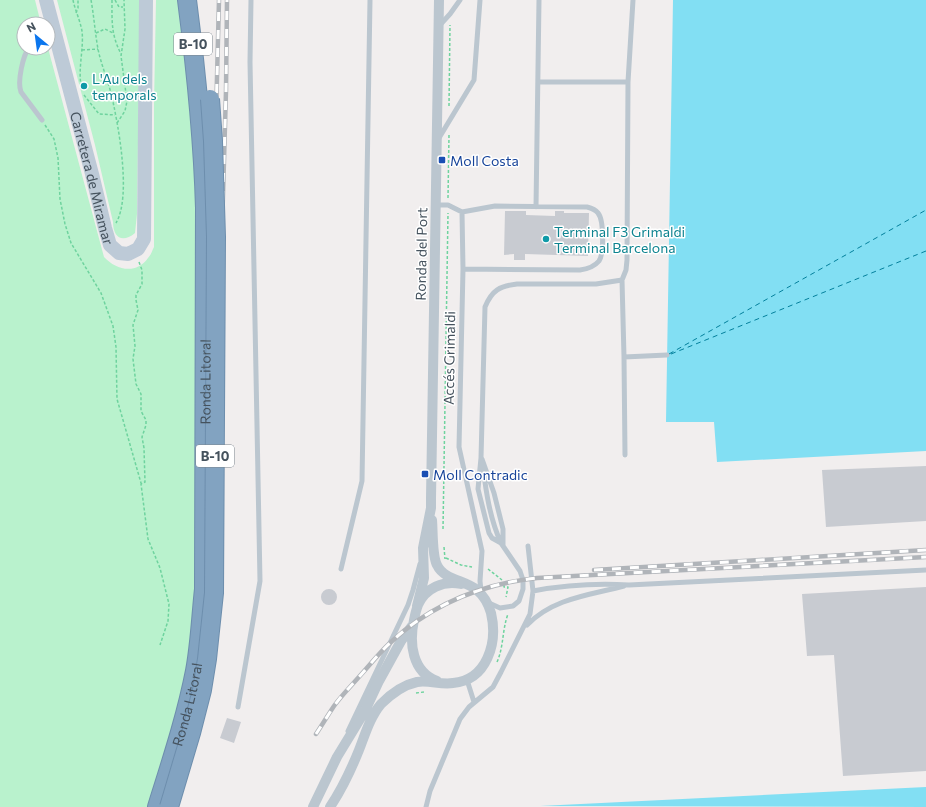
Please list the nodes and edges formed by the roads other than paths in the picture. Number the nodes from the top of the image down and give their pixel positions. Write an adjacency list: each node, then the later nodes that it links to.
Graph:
1 (46, 0): 12 (street, Carretera de Miramar)
2 (146, 0): 14 (street, Carretera de Miramar)
3 (187, 0): 18 (highway, Ronda Litoral / B-10)
4 (198, 0): 18 (highway, Ronda Litoral / B-10)
5 (251, 0): 46 (lane)
6 (370, 0): 34 (lane)
7 (439, 0): 13 (street, Ronda del Port)
8 (460, 0): 13 (lane)
9 (480, 0): 20 (lane)
10 (539, 0): 16 (lane)
11 (633, 0): 17 (lane)
12 (49, 16)
13 (438, 27): 20 (street, Ronda del Port)
14 (56, 52)
15 (25, 56): 19 (lane)
16 (538, 82): 17 (lane); 22 (lane)
17 (628, 82): 25 (lane)
18 (203, 87): 48 (highway, Ronda Litoral / B-10); 49 (highway, Ronda Litoral / B-10, bridge)
19 (42, 120)
20 (436, 142): 21 (street, Ronda del Port)
21 (435, 205): 23 (lane); 30 (street, Ronda del Port)
22 (536, 207): 23 (lane); 24 (lane)
23 (462, 212): 24 (lane, Accés Grimaldi)
24 (463, 269): 39 (lane, Accés Grimaldi)
25 (622, 280): 27 (lane); 29 (lane)
26 (667, 355): 27 (lane)
27 (624, 357): 28 (lane)
28 (625, 455)
29 (482, 458): 31 (lane); 31 (lane)
30 (431, 508): 33 (street); 37 (street)
31 (503, 546): 39 (lane)
32 (528, 546): 38 (lane)
33 (423, 548): 40 (street); 47 (lane)
34 (341, 569)
35 (926, 570): 36 (lane)
36 (629, 585): 38 (lane); 42 (lane)
37 (470, 586): 39 (street); 40 (street)
38 (533, 591): 42 (lane)
39 (485, 601): 43 (street)
40 (417, 606): 41 (street)
41 (412, 626): 44 (street); 47 (street)
42 (522, 630): 45 (lane)
43 (466, 680): 44 (street); 45 (lane)
44 (443, 683): 51 (street)
45 (474, 702): 52 (lane)
46 (238, 707)
47 (337, 756): 50 (street)
48 (157, 807)
49 (169, 807)
50 (313, 807)
51 (330, 807)
52 (426, 807)

